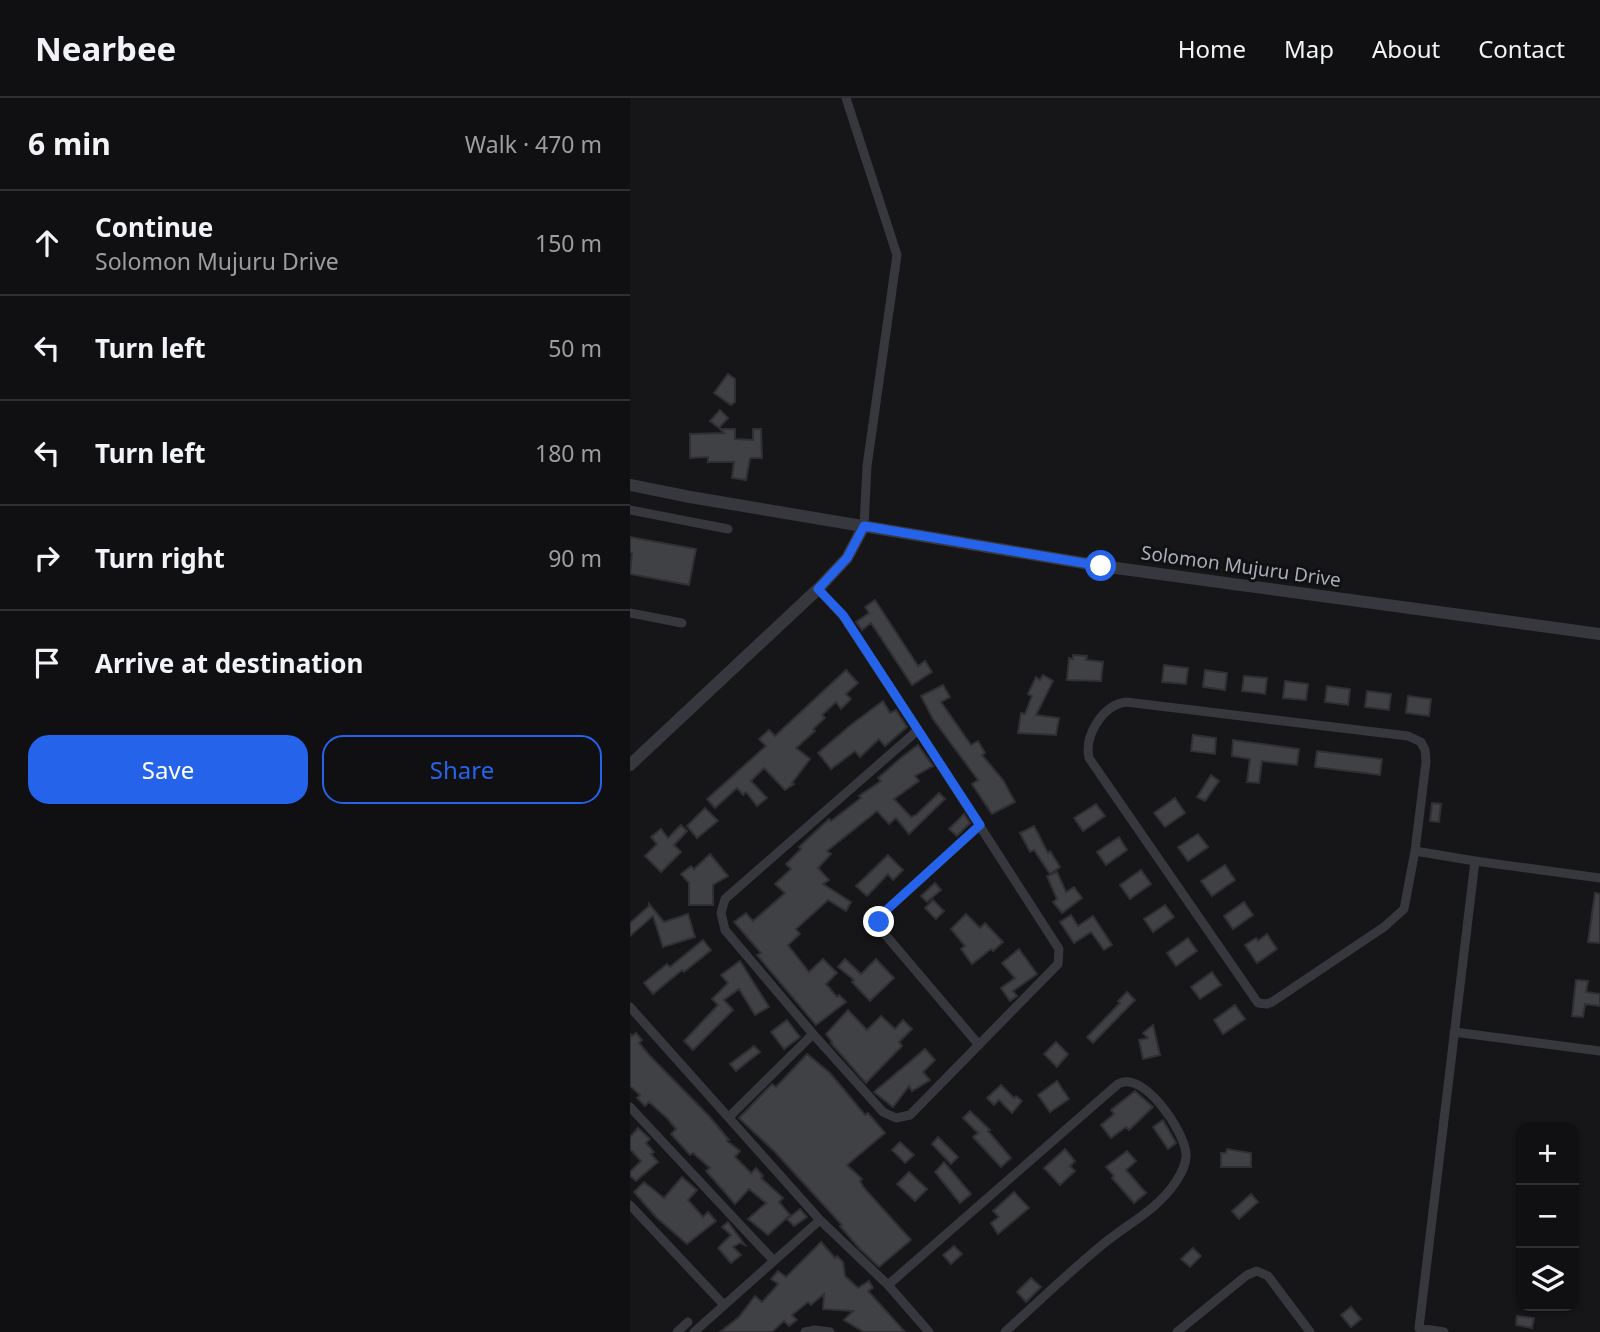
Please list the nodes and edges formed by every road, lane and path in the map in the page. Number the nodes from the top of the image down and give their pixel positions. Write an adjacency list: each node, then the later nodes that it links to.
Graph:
1 (846, 98): 4 (street)
2 (630, 485): 4 (street, Solomon Mujuru Drive)
3 (630, 510): 5 (street)
4 (864, 526): 6 (street); 9 (street, Solomon Mujuru Drive)
5 (728, 529)
6 (818, 589): 10 (street); 11 (street)
7 (630, 613): 8 (street)
8 (682, 623)
9 (1600, 634)
10 (918, 730): 12 (street); 18 (street)
11 (630, 765)
12 (980, 825): 19 (street); 19 (street)
13 (1415, 850): 13 (street); 14 (street)
14 (1475, 861): 15 (street); 17 (street)
15 (1600, 878)
16 (630, 1007): 22 (street)
17 (1454, 1032): 20 (street); 37 (street)
18 (813, 1034): 19 (street); 22 (street)
19 (979, 1045)
20 (1600, 1051)
21 (630, 1107): 25 (street)
22 (729, 1117): 24 (street)
23 (630, 1205): 27 (street)
24 (820, 1220): 25 (street); 26 (street)
25 (774, 1261): 27 (street)
26 (888, 1285): 33 (street); 34 (street)
27 (724, 1305): 30 (street)
28 (688, 1322): 29 (street)
29 (677, 1332)
30 (694, 1332)
31 (805, 1332): 32 (street)
32 (830, 1332)
33 (929, 1332)
34 (1005, 1332)
35 (1177, 1332): 36 (street)
36 (1310, 1332)
37 (1444, 1332)

